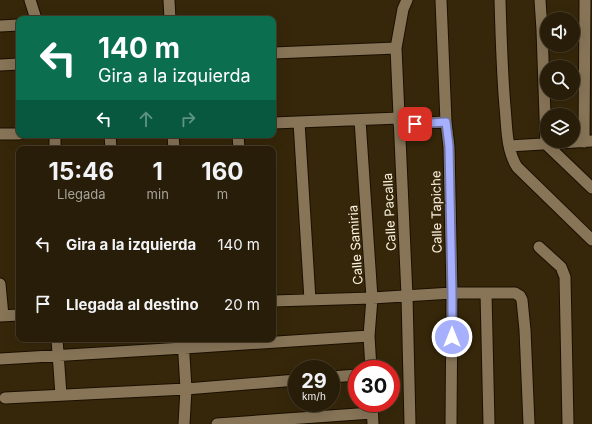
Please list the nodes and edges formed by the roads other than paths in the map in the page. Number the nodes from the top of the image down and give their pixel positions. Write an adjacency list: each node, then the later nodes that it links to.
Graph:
1 (30, 0): 8 (street)
2 (169, 0): 9 (street)
3 (408, 0): 12 (street, Calle Pacalla)
4 (441, 0): 20 (street, Calle Tapiche)
5 (500, 0): 26 (street)
6 (540, 0): 16 (street)
7 (585, 0): 24 (street)
8 (35, 16)
9 (170, 16)
10 (16, 25): 11 (street)
11 (0, 26)
12 (396, 48): 13 (street); 18 (street, Calle Pacalla)
13 (276, 53)
14 (16, 64): 15 (street)
15 (0, 65)
16 (545, 108)
17 (360, 120): 18 (street); 19 (street); 35 (street, Calle Samiria)
18 (399, 121): 20 (street); 34 (street, Calle Pacalla)
19 (299, 122): 21 (street); 36 (street)
20 (446, 122): 32 (street, Calle Tapiche)
21 (276, 123)
22 (0, 134): 23 (street)
23 (16, 134)
24 (588, 142)
25 (540, 144): 26 (street)
26 (509, 146): 29 (street)
27 (550, 148): 28 (street)
28 (592, 188)
29 (592, 240)
30 (539, 247): 59 (street)
31 (0, 284): 39 (street)
32 (452, 293): 33 (street); 34 (street); 56 (street, Calle Tapiche)
33 (486, 293): 57 (street); 58 (street)
34 (407, 296): 35 (street); 55 (street, Calle Pacalla)
35 (372, 298): 36 (street); 40 (street, Calle Samiria)
36 (310, 300): 37 (street)
37 (276, 301)
38 (16, 315): 39 (street)
39 (1, 316)
40 (369, 336): 41 (street); 47 (street, Calle Samiria)
41 (276, 340)
42 (57, 342): 45 (street)
43 (230, 342): 44 (street)
44 (184, 344): 45 (street); 49 (street)
45 (58, 356): 46 (street); 50 (street)
46 (0, 359)
47 (370, 360)
48 (288, 381): 49 (street)
49 (186, 389): 50 (street); 53 (street)
50 (61, 395): 51 (street)
51 (5, 398)
52 (372, 413): 54 (street)
53 (184, 424)
54 (217, 424)
55 (410, 424)
56 (451, 424)
57 (489, 424)
58 (529, 424)
59 (568, 424)

